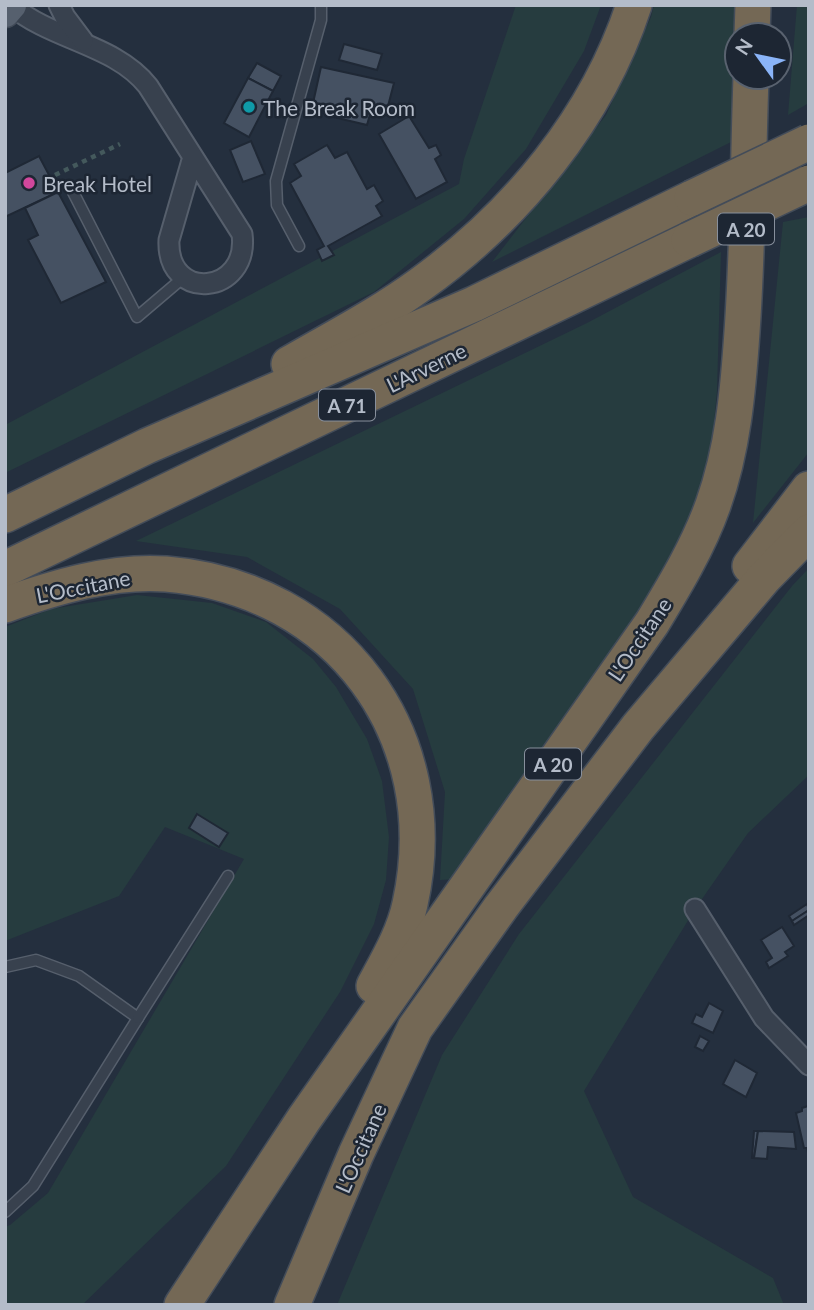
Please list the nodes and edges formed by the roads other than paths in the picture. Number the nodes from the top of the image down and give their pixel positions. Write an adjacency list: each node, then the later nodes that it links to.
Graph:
1 (11, 5): 5 (main road); 6 (street)
2 (59, 5): 6 (street)
3 (321, 5): 12 (lane)
4 (634, 5): 14 (highway)
5 (5, 12)
6 (86, 45): 9 (street)
7 (751, 91): 26 (highway, L'Occitane / A 20)
8 (809, 142): 14 (highway, L'Arverne / A 71, bridge)
9 (193, 157): 13 (street); 13 (street)
10 (809, 183): 18 (highway, L'Arverne / A 71, bridge)
11 (73, 192): 13 (lane)
12 (299, 246)
13 (184, 277)
14 (147, 446): 16 (highway, L'Arverne / A 71)
15 (809, 489): 20 (highway, L'Occitane / A 20)
16 (5, 514)
17 (809, 532): 20 (highway, L'Occitane / A 20)
18 (5, 569)
19 (5, 605): 26 (highway, L'Occitane)
20 (638, 727): 29 (highway, L'Occitane / A 20)
21 (228, 876): 24 (lane)
22 (695, 909): 25 (street)
23 (5, 967): 24 (lane)
24 (138, 1018): 27 (lane)
25 (809, 1065)
26 (304, 1119): 28 (highway, L'Occitane / A 20)
27 (5, 1212)
28 (182, 1305)
29 (292, 1305)

